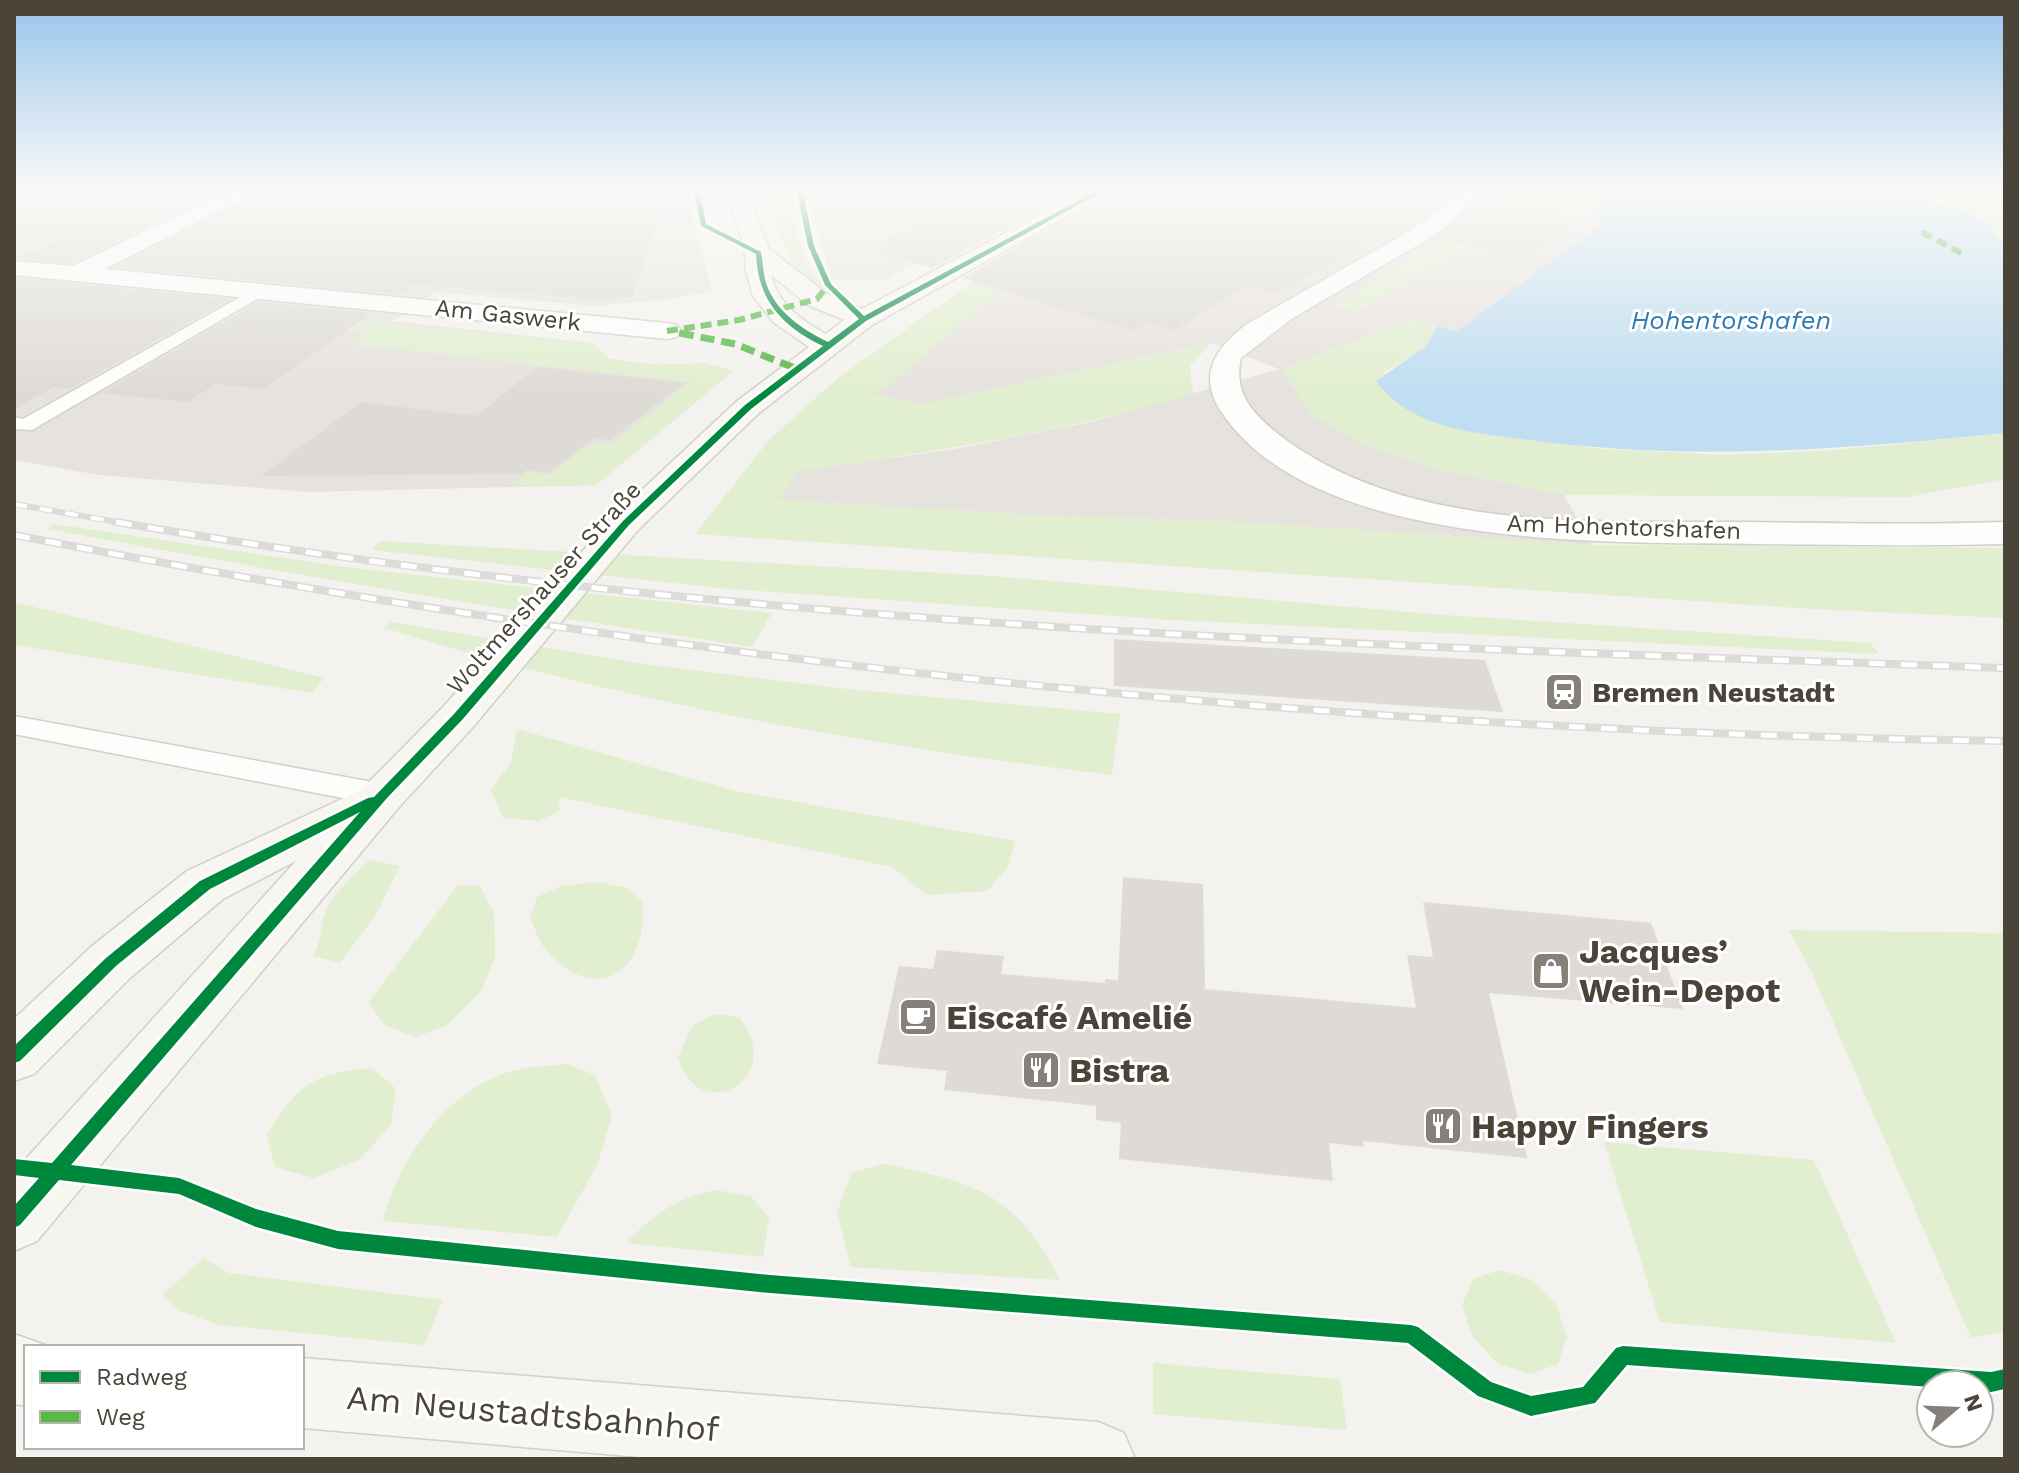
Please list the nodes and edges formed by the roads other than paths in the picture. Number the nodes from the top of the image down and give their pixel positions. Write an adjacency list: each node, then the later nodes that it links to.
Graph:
1 (114, 256): 7 (street)
2 (759, 256): 11 (street)
3 (762, 256): 9 (street)
4 (980, 256): 9 (street, Woltmershauser Straße)
5 (1382, 256): 13 (street, Am Hohentorshafen)
6 (14, 268): 7 (street, Am Gaswerk)
7 (78, 273): 8 (street, Am Gaswerk)
8 (260, 291): 10 (street, Am Gaswerk); 12 (lane)
9 (863, 319): 11 (street, Woltmershauser Straße)
10 (667, 331)
11 (828, 345): 15 (street, Woltmershauser Straße)
12 (14, 423)
13 (2005, 533)
14 (14, 725): 15 (lane)
15 (383, 795): 16 (street, Woltmershauser Straße); 17 (street, Woltmershauser Straße)
16 (14, 1056)
17 (14, 1219)
18 (304, 1393): 19 (street, Am Neustadtsbahnhof)
19 (1098, 1459)

